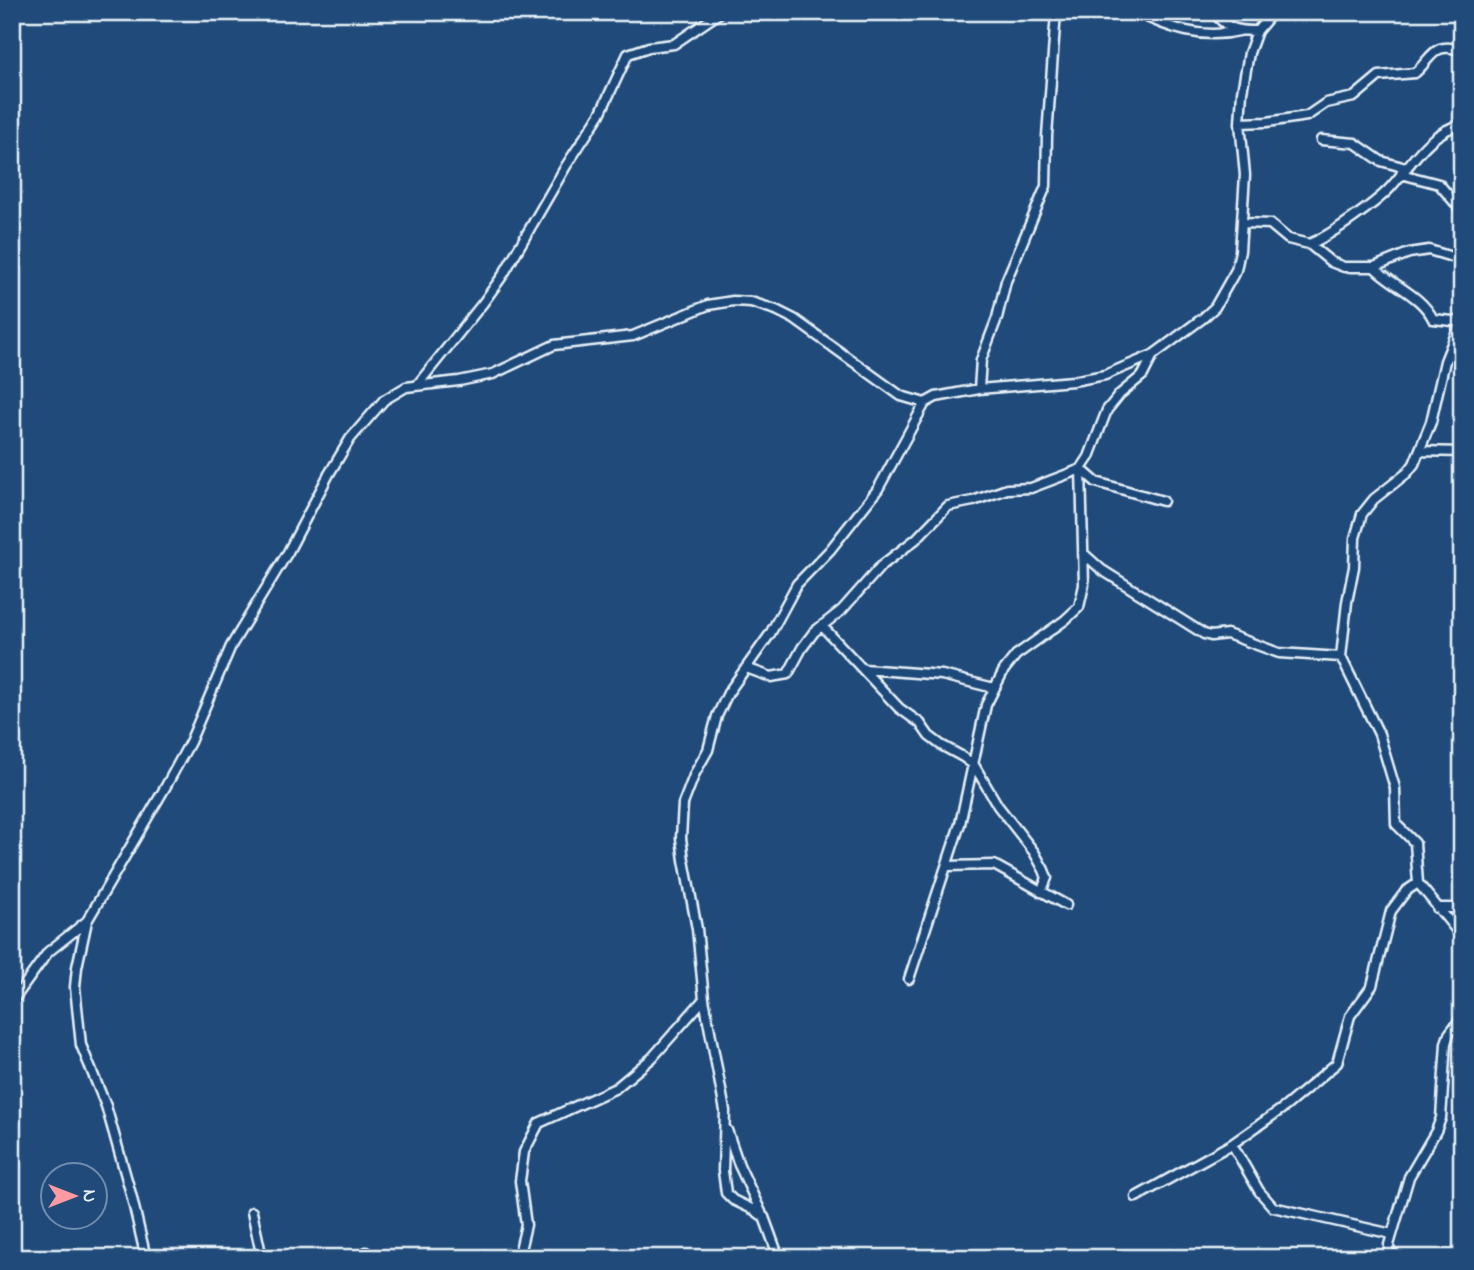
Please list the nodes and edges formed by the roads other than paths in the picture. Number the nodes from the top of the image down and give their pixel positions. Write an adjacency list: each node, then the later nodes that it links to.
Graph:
1 (721, 12): 20 (street)
2 (1056, 12): 21 (street)
3 (1136, 12): 6 (street)
4 (1214, 12): 6 (street)
5 (1273, 12): 7 (street)
6 (1239, 32): 7 (street)
7 (1257, 32): 9 (street)
8 (1462, 51): 9 (street)
9 (1240, 123): 14 (street)
10 (1462, 124): 12 (street)
11 (1321, 140): 12 (street)
12 (1403, 171): 13 (street); 15 (street)
13 (1462, 211)
14 (1244, 223): 15 (street); 19 (street)
15 (1309, 244): 17 (street)
16 (1462, 260): 17 (street)
17 (1374, 267): 18 (street)
18 (1461, 321): 23 (street)
19 (1153, 355): 21 (street); 25 (street)
20 (418, 384): 22 (street); 40 (street)
21 (979, 389): 22 (street)
22 (925, 403): 30 (street)
23 (1420, 451): 24 (street); 29 (street)
24 (1462, 452)
25 (1081, 469): 26 (street); 27 (street); 28 (street)
26 (1163, 501)
27 (1083, 552): 29 (street); 32 (street)
28 (822, 626): 30 (street); 31 (street)
29 (1341, 657): 35 (street)
30 (746, 668): 43 (street)
31 (864, 669): 32 (street); 33 (street)
32 (994, 688): 33 (street)
33 (974, 765): 34 (street); 36 (street)
34 (947, 866): 36 (street); 42 (street)
35 (1418, 883): 38 (street); 47 (street)
36 (1041, 892): 37 (street)
37 (1066, 905)
38 (1437, 908): 39 (street); 41 (street)
39 (1462, 908)
40 (87, 921): 44 (street); 52 (street)
41 (1462, 937)
42 (909, 979)
43 (704, 999): 46 (street); 54 (street)
44 (12, 1002)
45 (1462, 1017): 51 (street)
46 (726, 1124): 50 (street); 50 (street)
47 (1232, 1144): 48 (street); 51 (street)
48 (1136, 1197)
49 (252, 1212): 53 (street)
50 (764, 1217): 55 (street)
51 (1392, 1234): 56 (street)
52 (146, 1258)
53 (262, 1258)
54 (518, 1258)
55 (779, 1258)
56 (1390, 1258)

